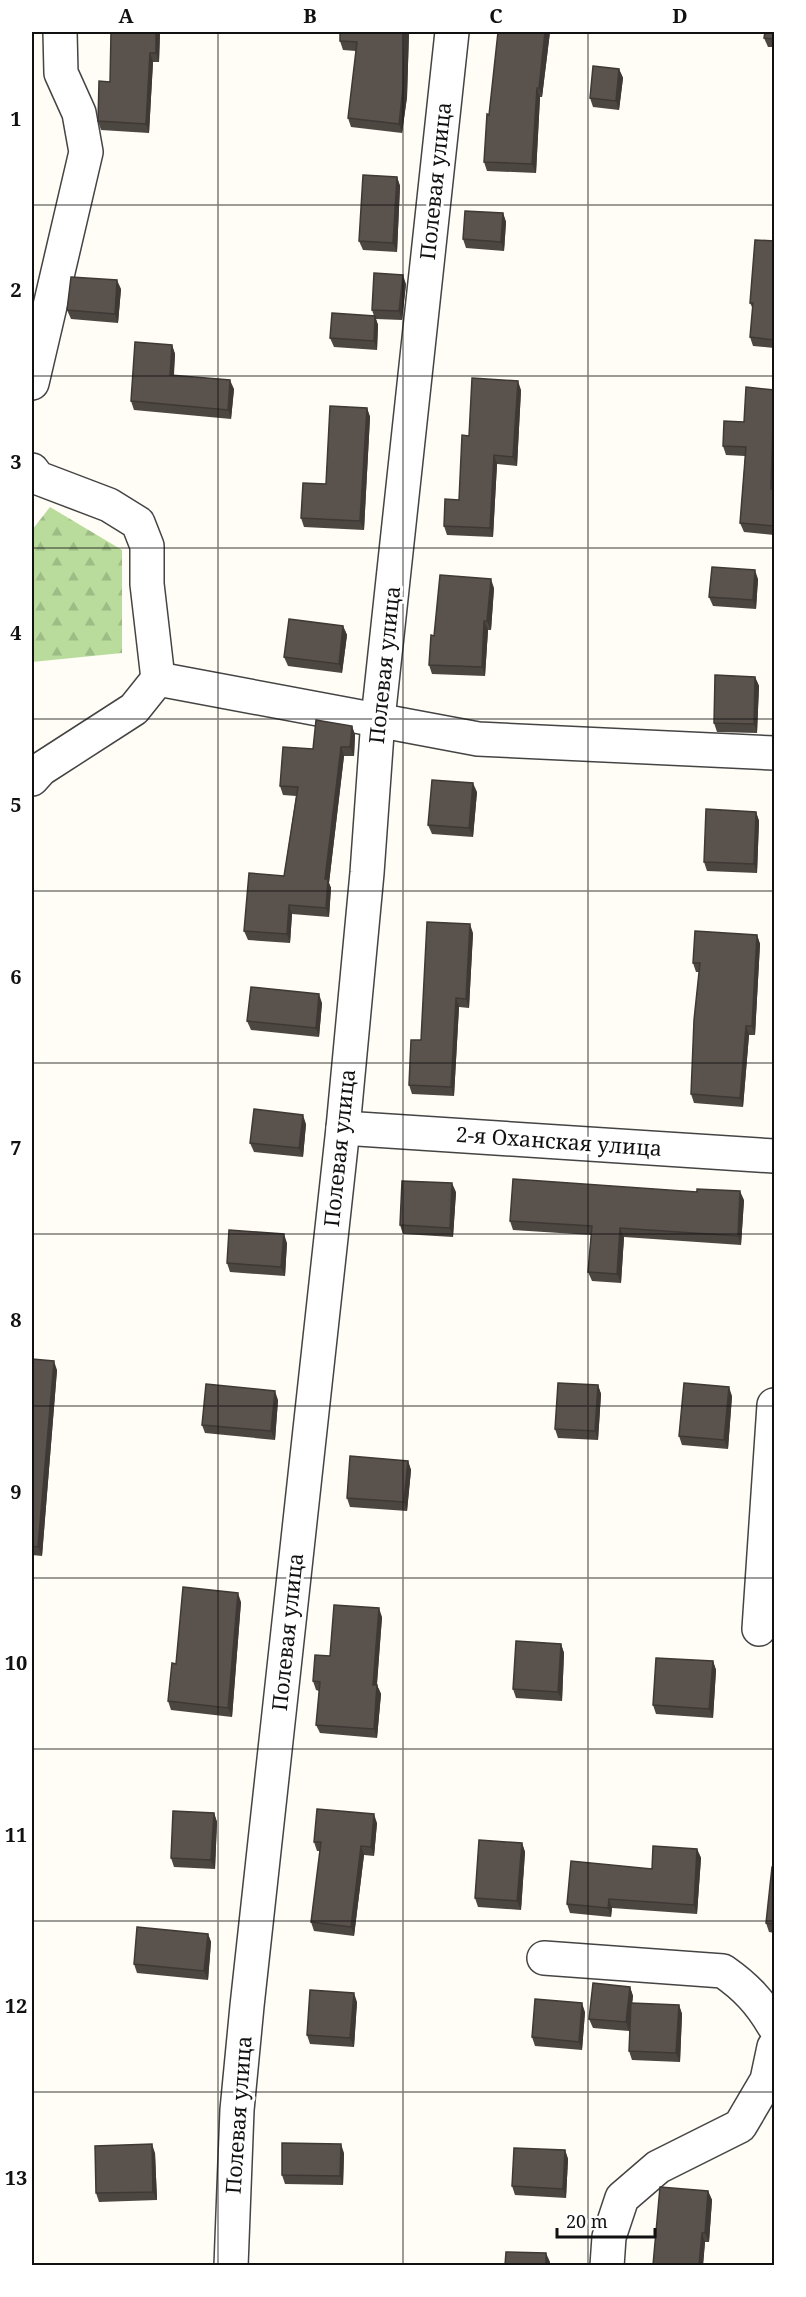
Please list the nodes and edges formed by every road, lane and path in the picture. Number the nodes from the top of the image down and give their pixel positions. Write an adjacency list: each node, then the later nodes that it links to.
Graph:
1 (60, 32): 3 (street)
2 (452, 32): 6 (street, Полевая улица)
3 (32, 383)
4 (32, 470): 5 (street)
5 (158, 679): 6 (street); 8 (street)
6 (378, 719): 7 (street); 9 (street, Полевая улица)
7 (774, 753)
8 (36, 774)
9 (343, 1128): 10 (street, 2-я Оханская улица); 16 (street, Полевая улица)
10 (774, 1156)
11 (774, 1405): 12 (street)
12 (759, 1629)
13 (544, 1958): 14 (street)
14 (774, 2026)
15 (774, 2047): 17 (street)
16 (231, 2265)
17 (607, 2265)

